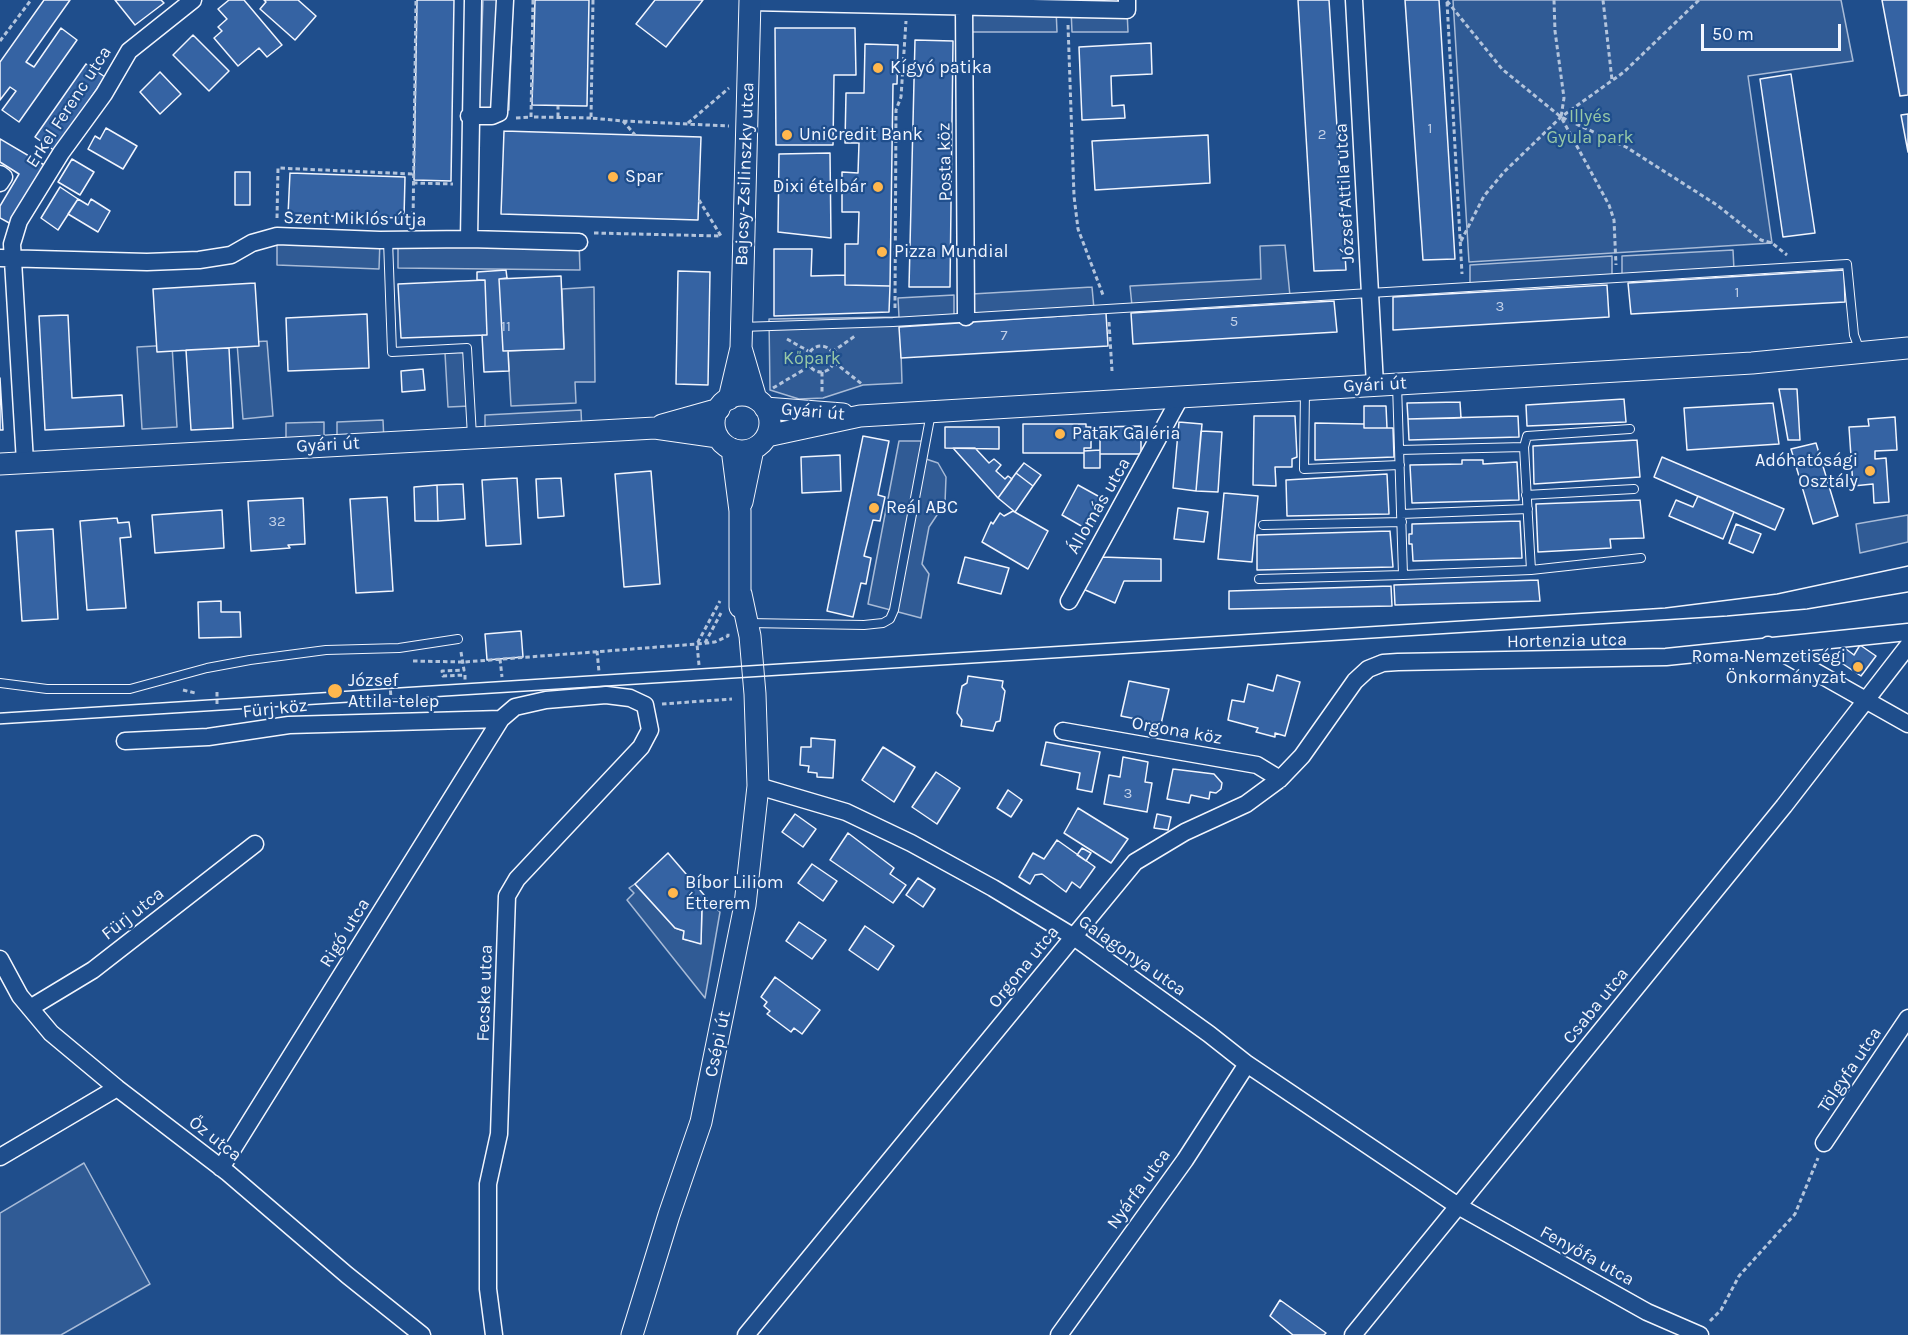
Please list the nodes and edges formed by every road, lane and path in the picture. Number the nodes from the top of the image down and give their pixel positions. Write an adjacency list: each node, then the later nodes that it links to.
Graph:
1 (32, 0): 18 (path)
2 (193, 0): 45 (street, Erkel Ferenc utca)
3 (416, 0): 33 (path)
4 (472, 0): 22 (street)
5 (505, 0): 22 (street)
6 (533, 0): 23 (path)
7 (593, 0): 26 (path)
8 (1127, 0): 15 (street)
9 (1354, 0): 49 (street, József Attila utca)
10 (1447, 0): 25 (path); 43 (path)
11 (1554, 0): 25 (path)
12 (1603, 0): 19 (path)
13 (1699, 0): 19 (path)
14 (750, 1): 15 (street); 53 (street, Bajcsy-Zsilinszky utca)
15 (964, 6): 52 (street, Posta köz)
16 (906, 17): 51 (path)
17 (1067, 17): 50 (path)
18 (0, 39)
19 (1612, 80): 25 (path)
20 (730, 87): 29 (path)
21 (558, 106): 24 (path)
22 (469, 116): 41 (street)
23 (531, 117): 24 (path); 27 (path)
24 (558, 117): 26 (path)
25 (1561, 117): 43 (path); 46 (path); 47 (path)
26 (591, 118): 28 (path)
27 (508, 119)
28 (623, 121): 29 (path); 31 (path)
29 (687, 124): 30 (path)
30 (730, 126)
31 (635, 135)
32 (0, 174): 34 (street)
33 (413, 174): 35 (path); 38 (path)
34 (0, 183)
35 (413, 183): 36 (path); 39 (path)
36 (458, 185)
37 (699, 200): 40 (path)
38 (276, 223)
39 (413, 225)
40 (584, 237): 41 (street, Szent Miklós útja)
41 (469, 239): 42 (street, Szent Miklós útja)
42 (388, 240): 45 (street, Szent Miklós útja); 72 (lane)
43 (1461, 241): 48 (path)
44 (0, 242): 45 (street)
45 (7, 259): 77 (street, Erkel Ferenc utca)
46 (1803, 266): 47 (lane); 55 (lane)
47 (1617, 278): 48 (lane)
48 (1462, 286): 49 (lane)
49 (1370, 291): 50 (lane); 60 (street, József Attila utca)
50 (1109, 308): 52 (lane); 58 (path)
51 (895, 316)
52 (966, 317): 53 (lane)
53 (741, 338): 65 (street, Bajcsy-Zsilinszky utca); 67 (street, Bajcsy-Zsilinszky utca)
54 (1902, 347): 55 (street, Gyári út)
55 (1861, 354): 61 (street, Gyári út)
56 (834, 362): 57 (path); 59 (path); 62 (path)
57 (810, 366): 59 (path); 65 (path)
58 (1112, 371)
59 (822, 372): 66 (path)
60 (1375, 384): 61 (street, Gyári út); 63 (street, Gyári út)
61 (1397, 384): 76 (lane)
62 (863, 385)
63 (1305, 389): 64 (street, Gyári út); 79 (lane)
64 (1180, 398): 68 (street, Gyári út); 91 (street, Állomás utca)
65 (764, 399): 67 (street); 69 (street, Gyári út); 74 (street)
66 (822, 399)
67 (724, 404): 70 (street, Gyári út); 73 (street)
68 (931, 413): 69 (street, Gyári út); 92 (lane)
69 (860, 416): 74 (street, Gyári út)
70 (655, 428): 72 (street, Gyári út); 73 (street, Gyári út)
71 (1630, 429): 75 (lane)
72 (472, 438): 77 (street, Gyári út)
73 (725, 443): 74 (street); 83 (street, Csépi út)
74 (760, 443): 83 (street, Csépi út)
75 (1524, 447): 76 (lane); 81 (lane)
76 (1399, 450): 79 (lane)
77 (25, 462): 78 (street, Gyári út)
78 (0, 464)
79 (1400, 465): 84 (lane)
80 (1634, 489): 81 (lane)
81 (1526, 495): 82 (lane)
82 (1528, 509): 84 (lane); 87 (lane)
83 (740, 511): 90 (street, Csépi út)
84 (1401, 518): 85 (lane); 88 (lane)
85 (1263, 525)
86 (1641, 558): 87 (lane)
87 (1531, 570): 88 (lane)
88 (1403, 575): 89 (lane)
89 (1258, 579)
90 (731, 596): 92 (street, Csépi út); 96 (path); 97 (path); 119 (street, Csépi út)
91 (1069, 602)
92 (747, 622): 119 (street, Csépi út)
93 (1908, 632): 98 (street, Hortenzia utca)
94 (728, 636): 96 (path)
95 (458, 639): 109 (lane)
96 (705, 643): 97 (path)
97 (697, 644): 100 (path); 104 (path)
98 (1768, 645): 105 (street, Hortenzia utca); 112 (street)
99 (1908, 646): 112 (street, Csaba utca)
100 (597, 651): 101 (path); 106 (path)
101 (500, 659): 103 (path); 107 (path)
102 (408, 661): 103 (path)
103 (464, 662): 108 (path)
104 (699, 665)
105 (1368, 669): 120 (street, Orgona utca)
106 (599, 672)
107 (501, 677)
108 (465, 680)
109 (0, 683)
110 (217, 692): 113 (path)
111 (732, 699): 114 (path)
112 (1864, 699): 116 (street); 132 (street, Csaba utca)
113 (218, 705)
114 (645, 705): 115 (street); 135 (street, Fecske utca)
115 (501, 719): 118 (street, Fürj köz); 131 (street, Rigó utca)
116 (1908, 724)
117 (1063, 731): 120 (street, Orgona köz)
118 (125, 741)
119 (755, 744): 121 (street, Csépi út)
120 (1280, 779): 123 (street, Orgona utca)
121 (758, 786): 123 (street, Galagonya utca); 136 (street, Csépi út)
122 (255, 844): 125 (street, Fürj utca)
123 (1074, 938): 127 (street, Galagonya utca); 137 (street, Orgona utca)
124 (0, 959): 125 (street, Őz utca)
125 (30, 1008): 128 (street, Őz utca)
126 (1908, 1018): 129 (street, Tölgyfa utca)
127 (1247, 1065): 132 (street, Galagonya utca); 138 (street, Nyárfa utca)
128 (117, 1088): 130 (street); 131 (street, Őz utca)
129 (1824, 1143): 133 (path)
130 (0, 1156)
131 (221, 1168): 134 (street, Őz utca)
132 (1458, 1206): 133 (street, Fenyőfa utca); 139 (street, Csaba utca)
133 (1699, 1334)
134 (422, 1335)
135 (494, 1335)
136 (632, 1335)
137 (746, 1335)
138 (1059, 1335)
139 (1353, 1335)

